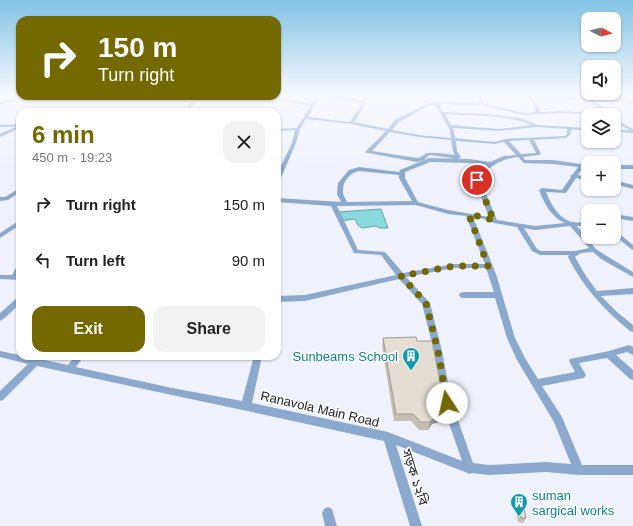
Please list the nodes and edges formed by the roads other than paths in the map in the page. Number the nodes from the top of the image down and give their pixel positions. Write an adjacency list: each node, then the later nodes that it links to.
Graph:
1 (304, 121): 15 (street)
2 (329, 121): 6 (street)
3 (398, 121): 17 (street)
4 (446, 121): 10 (street)
5 (524, 121): 11 (street)
6 (351, 123): 17 (street)
7 (621, 123): 19 (street)
8 (0, 126): 9 (street)
9 (16, 126)
10 (449, 126): 11 (street); 23 (street)
11 (536, 126): 13 (street)
12 (16, 128): 20 (street)
13 (574, 128): 14 (street); 22 (street)
14 (581, 128)
15 (298, 129): 16 (street); 29 (street)
16 (281, 130)
17 (390, 130): 23 (street); 23 (street)
18 (621, 131): 19 (street)
19 (633, 131)
20 (0, 136)
21 (505, 140): 22 (street); 23 (street); 24 (street)
22 (531, 140): 24 (street)
23 (454, 141)
24 (519, 155): 25 (street); 26 (street)
25 (492, 164): 30 (street); 44 (street)
26 (581, 166): 31 (street)
27 (621, 167): 28 (street)
28 (633, 167)
29 (281, 171)
30 (401, 174): 38 (street); 40 (street)
31 (573, 176): 32 (street); 45 (street)
32 (581, 178)
33 (621, 184): 34 (street)
34 (633, 187)
35 (16, 193): 36 (street)
36 (0, 199)
37 (281, 200): 39 (street)
38 (416, 203): 40 (street); 41 (street)
39 (333, 204): 40 (street); 56 (street)
40 (345, 204)
41 (469, 215): 44 (street); 54 (street)
42 (621, 217): 43 (street)
43 (633, 219)
44 (494, 221): 48 (street)
45 (572, 224): 46 (street); 48 (street); 52 (street)
46 (581, 224)
47 (16, 225): 49 (street)
48 (519, 225): 53 (street)
49 (0, 236)
50 (621, 238): 51 (street)
51 (633, 248)
52 (594, 250): 53 (street); 55 (street)
53 (574, 253): 60 (street)
54 (488, 266): 56 (street); 62 (street)
55 (633, 275)
56 (401, 276): 63 (street); 81 (street)
57 (0, 277): 58 (street)
58 (16, 278)
59 (633, 291): 60 (street)
60 (595, 294): 66 (street)
61 (463, 295): 62 (street)
62 (498, 295): 77 (street)
63 (281, 299)
64 (16, 303): 65 (street)
65 (0, 318)
66 (633, 329)
67 (632, 348): 69 (street)
68 (0, 354): 70 (street, Ranavola Main Road)
69 (609, 354): 76 (street); 77 (street)
70 (16, 358)
71 (26, 360): 74 (street, Ranavola Main Road)
72 (77, 360): 75 (street)
73 (257, 360): 79 (street)
74 (35, 362): 75 (street, Ranavola Main Road); 78 (street)
75 (69, 370): 79 (street, Ranavola Main Road)
76 (633, 376)
77 (536, 383): 82 (street)
78 (0, 397)
79 (246, 406): 80 (street, Ranavola Main Road)
80 (388, 437): 81 (street, Ranavola Main Road); 86 (street, সড়ক ১২বি)
81 (470, 469): 82 (street, Ranavola Main Road)
82 (579, 470): 83 (street, Ranavola Main Road)
83 (633, 470)
84 (328, 513): 85 (street)
85 (331, 526)
86 (416, 526)

